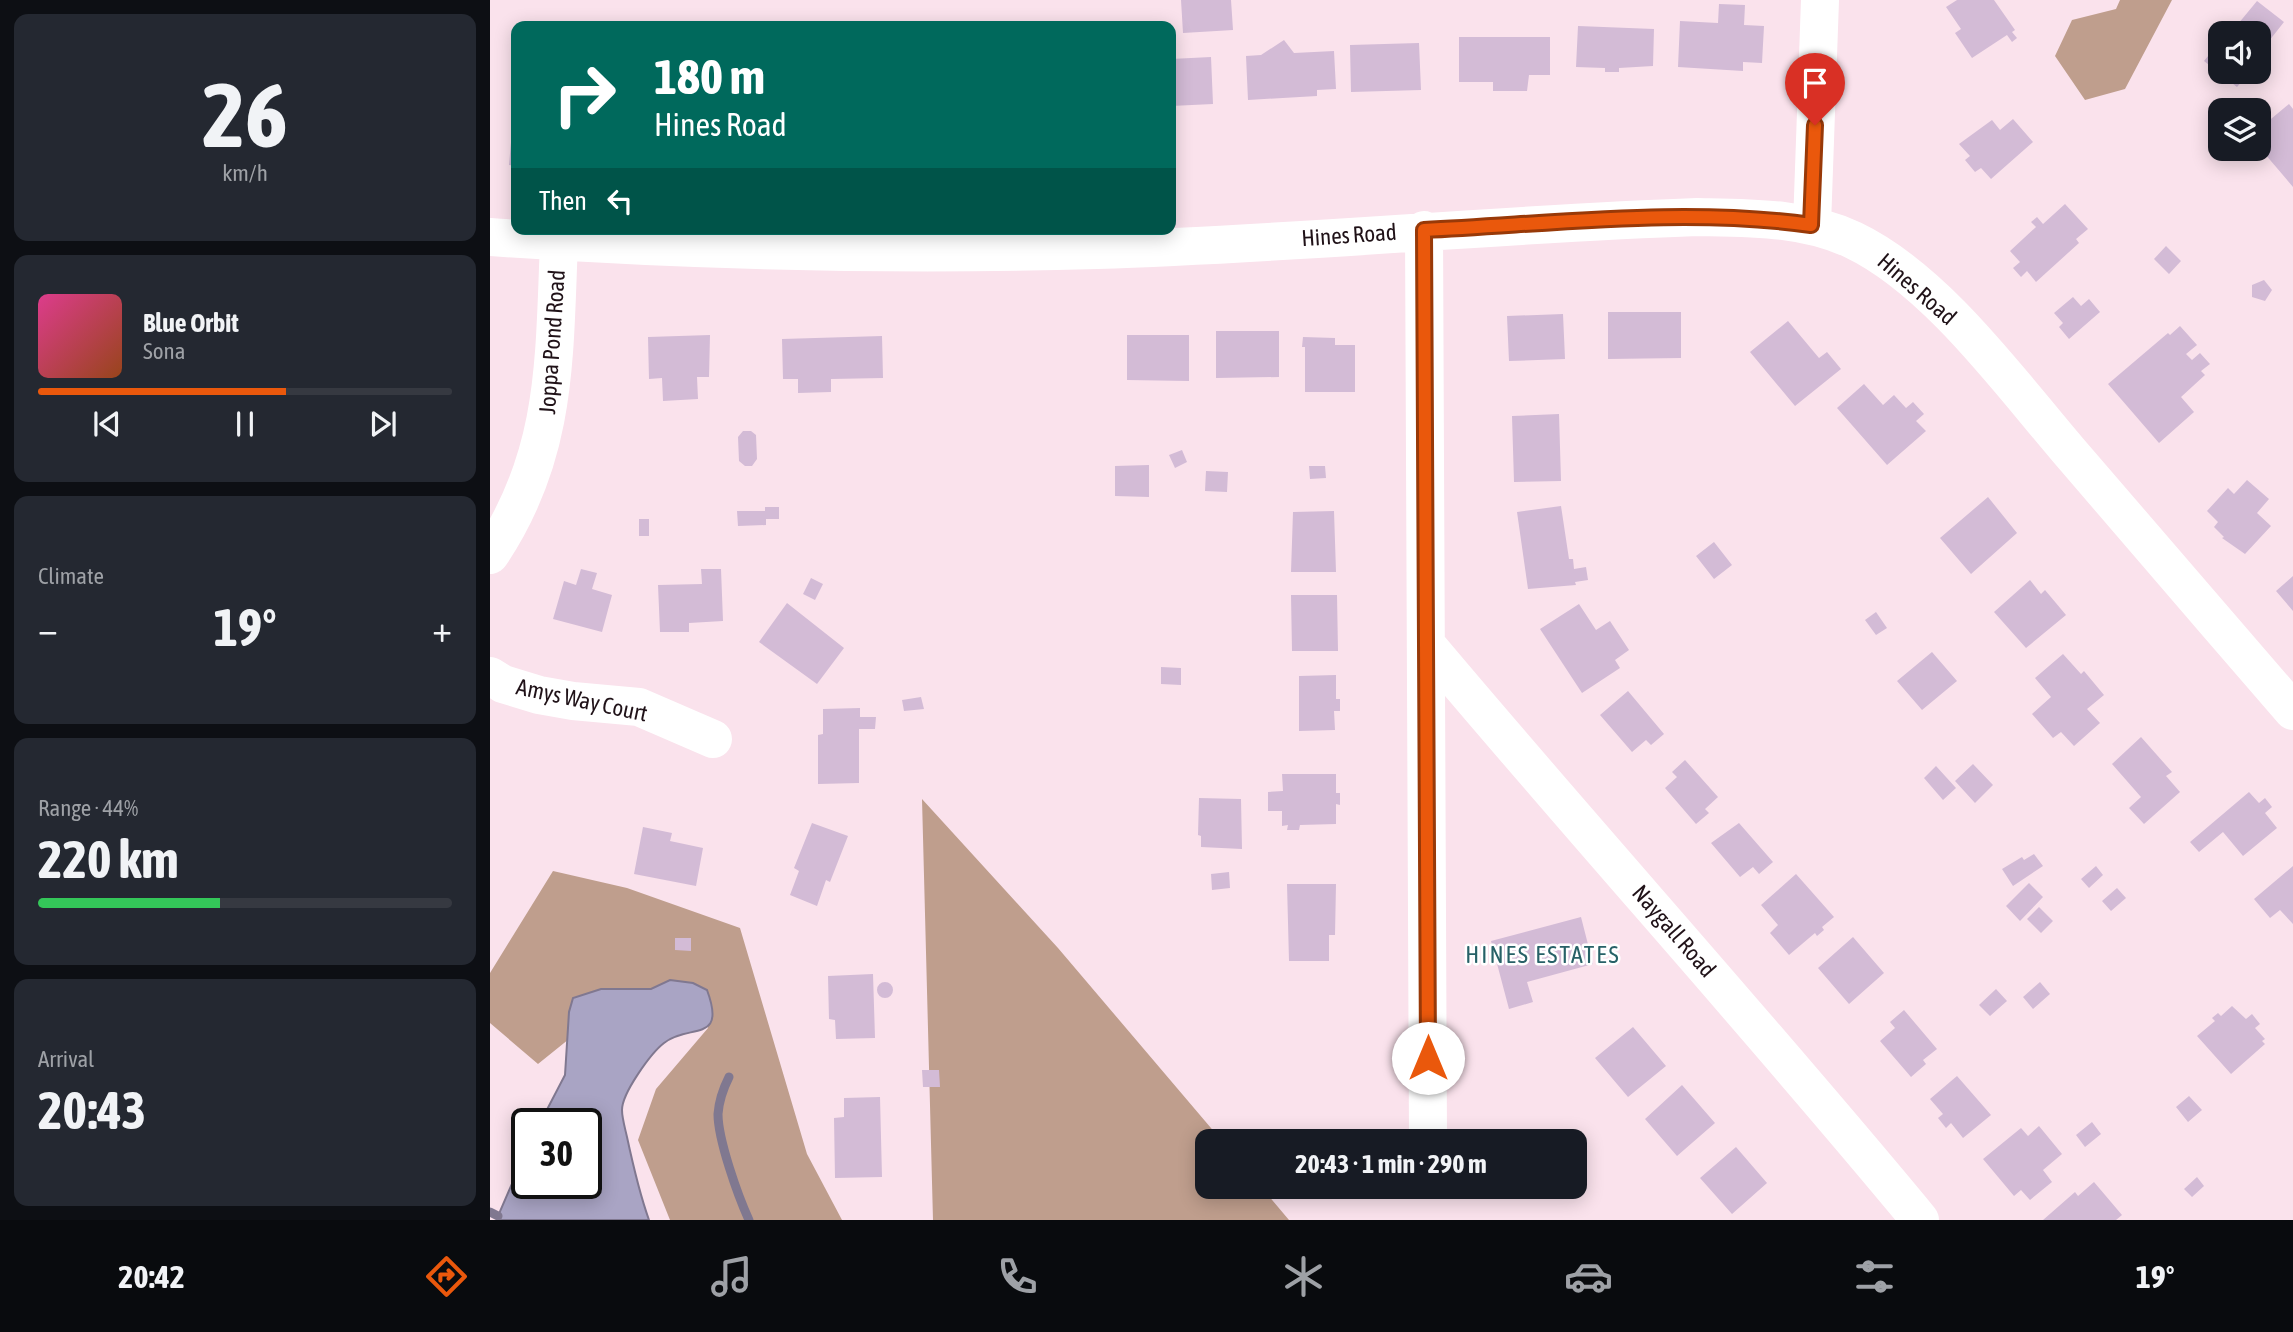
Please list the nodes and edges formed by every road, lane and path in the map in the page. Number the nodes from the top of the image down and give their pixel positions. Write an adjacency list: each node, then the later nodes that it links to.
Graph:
1 (1821, 0): 2 (street)
2 (1811, 225): 3 (street, Hines Road); 9 (street, Hines Road)
3 (1424, 230): 5 (street, Hines Road); 7 (street)
4 (490, 237): 5 (street, Hines Road)
5 (559, 242): 6 (street, Joppa Pond Road)
6 (490, 555)
7 (1426, 644): 11 (street); 12 (street, Naygall Road)
8 (490, 676): 10 (street, Amys Way Court)
9 (2293, 710)
10 (713, 739)
11 (1428, 1129)
12 (1920, 1220)

